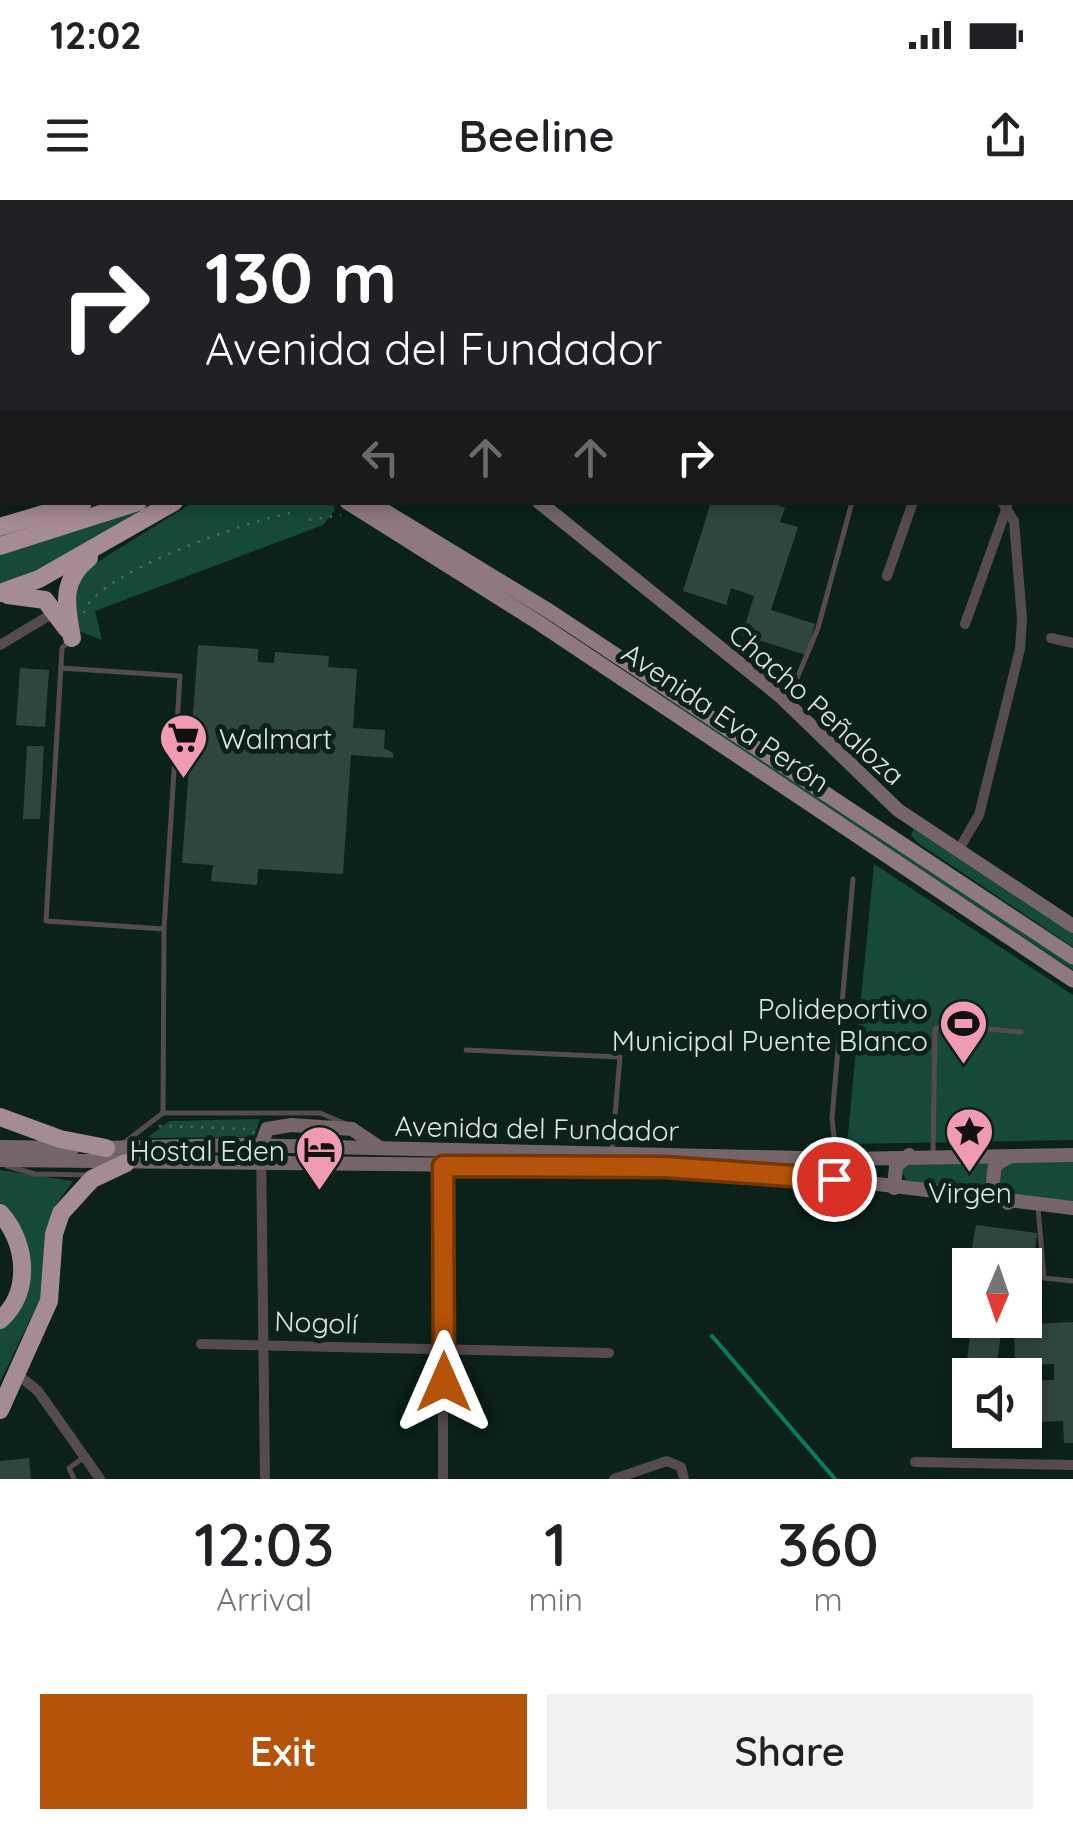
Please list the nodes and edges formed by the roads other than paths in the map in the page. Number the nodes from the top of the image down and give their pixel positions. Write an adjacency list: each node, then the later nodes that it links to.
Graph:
1 (74, 505): 10 (highway)
2 (129, 505): 12 (highway)
3 (169, 505): 11 (highway)
4 (352, 505): 30 (main road, Avenida Eva Perón)
5 (375, 505): 24 (main road, Avenida Eva Perón)
6 (543, 505): 22 (main road, Chacho Peñaloza)
7 (851, 505): 22 (lane)
8 (912, 505): 13 (street)
9 (1004, 505): 16 (street); 25 (street)
10 (0, 527)
11 (112, 539): 14 (highway); 17 (highway)
12 (0, 546)
13 (887, 576)
14 (0, 595): 15 (highway)
15 (56, 612): 17 (highway); 20 (street)
16 (965, 624)
17 (77, 631): 21 (lane)
18 (1051, 638): 19 (street)
19 (1073, 643)
20 (0, 645)
21 (61, 668): 28 (lane); 28 (lane)
22 (786, 702): 23 (main road, Chacho Peñaloza)
23 (898, 810): 24 (main road); 25 (main road, Chacho Peñaloza)
24 (881, 832): 29 (main road, Avenida Eva Perón)
25 (959, 850): 27 (main road, Chacho Peñaloza)
26 (853, 879): 46 (lane)
27 (1073, 926)
28 (164, 929): 33 (lane)
29 (1073, 958)
30 (1073, 980)
31 (1022, 1032): 42 (lane)
32 (466, 1050): 40 (lane)
33 (163, 1113): 35 (lane); 38 (lane)
34 (0, 1117): 38 (highway)
35 (352, 1129): 36 (main road); 39 (main road)
36 (262, 1146): 38 (main road, Avenida del Fundador); 39 (main road, Avenida del Fundador); 49 (street)
37 (0, 1147): 38 (main road, Avenida del Fundador)
38 (106, 1148)
39 (384, 1150): 45 (main road, Avenida del Fundador)
40 (612, 1154): 45 (main road, Avenida del Fundador); 46 (main road, Avenida del Fundador)
41 (910, 1154): 42 (main road, Avenida del Fundador); 46 (main road, Avenida del Fundador); 51 (main road)
42 (933, 1154): 43 (main road, Avenida del Fundador)
43 (1014, 1155): 44 (main road, Avenida del Fundador); 52 (main road)
44 (1073, 1155)
45 (443, 1158): 49 (main road, Avenida del Fundador); 51 (main road, Avenida del Fundador); 60 (street)
46 (836, 1159)
47 (0, 1161): 48 (main road, Avenida del Fundador); 50 (lane)
48 (126, 1162): 49 (main road, Avenida del Fundador); 50 (highway)
49 (261, 1163): 58 (street)
50 (98, 1175): 62 (highway)
51 (894, 1188): 52 (main road, Avenida del Fundador)
52 (1009, 1203): 53 (main road, Avenida del Fundador)
53 (1038, 1207): 54 (main road, Avenida del Fundador); 56 (lane)
54 (1073, 1208)
55 (0, 1213): 57 (highway)
56 (1073, 1281)
57 (0, 1320)
58 (264, 1342): 59 (street, Nogolí); 60 (street, Nogolí); 70 (street)
59 (202, 1344)
60 (445, 1349): 61 (street, Nogolí); 71 (street)
61 (609, 1353)
62 (18, 1374): 63 (highway); 64 (street)
63 (0, 1410)
64 (85, 1456): 68 (lane); 69 (street)
65 (915, 1462): 66 (street)
66 (1071, 1464): 73 (street)
67 (682, 1473): 72 (street)
68 (74, 1479)
69 (100, 1479)
70 (265, 1479)
71 (443, 1479)
72 (614, 1479)
73 (1068, 1479)

